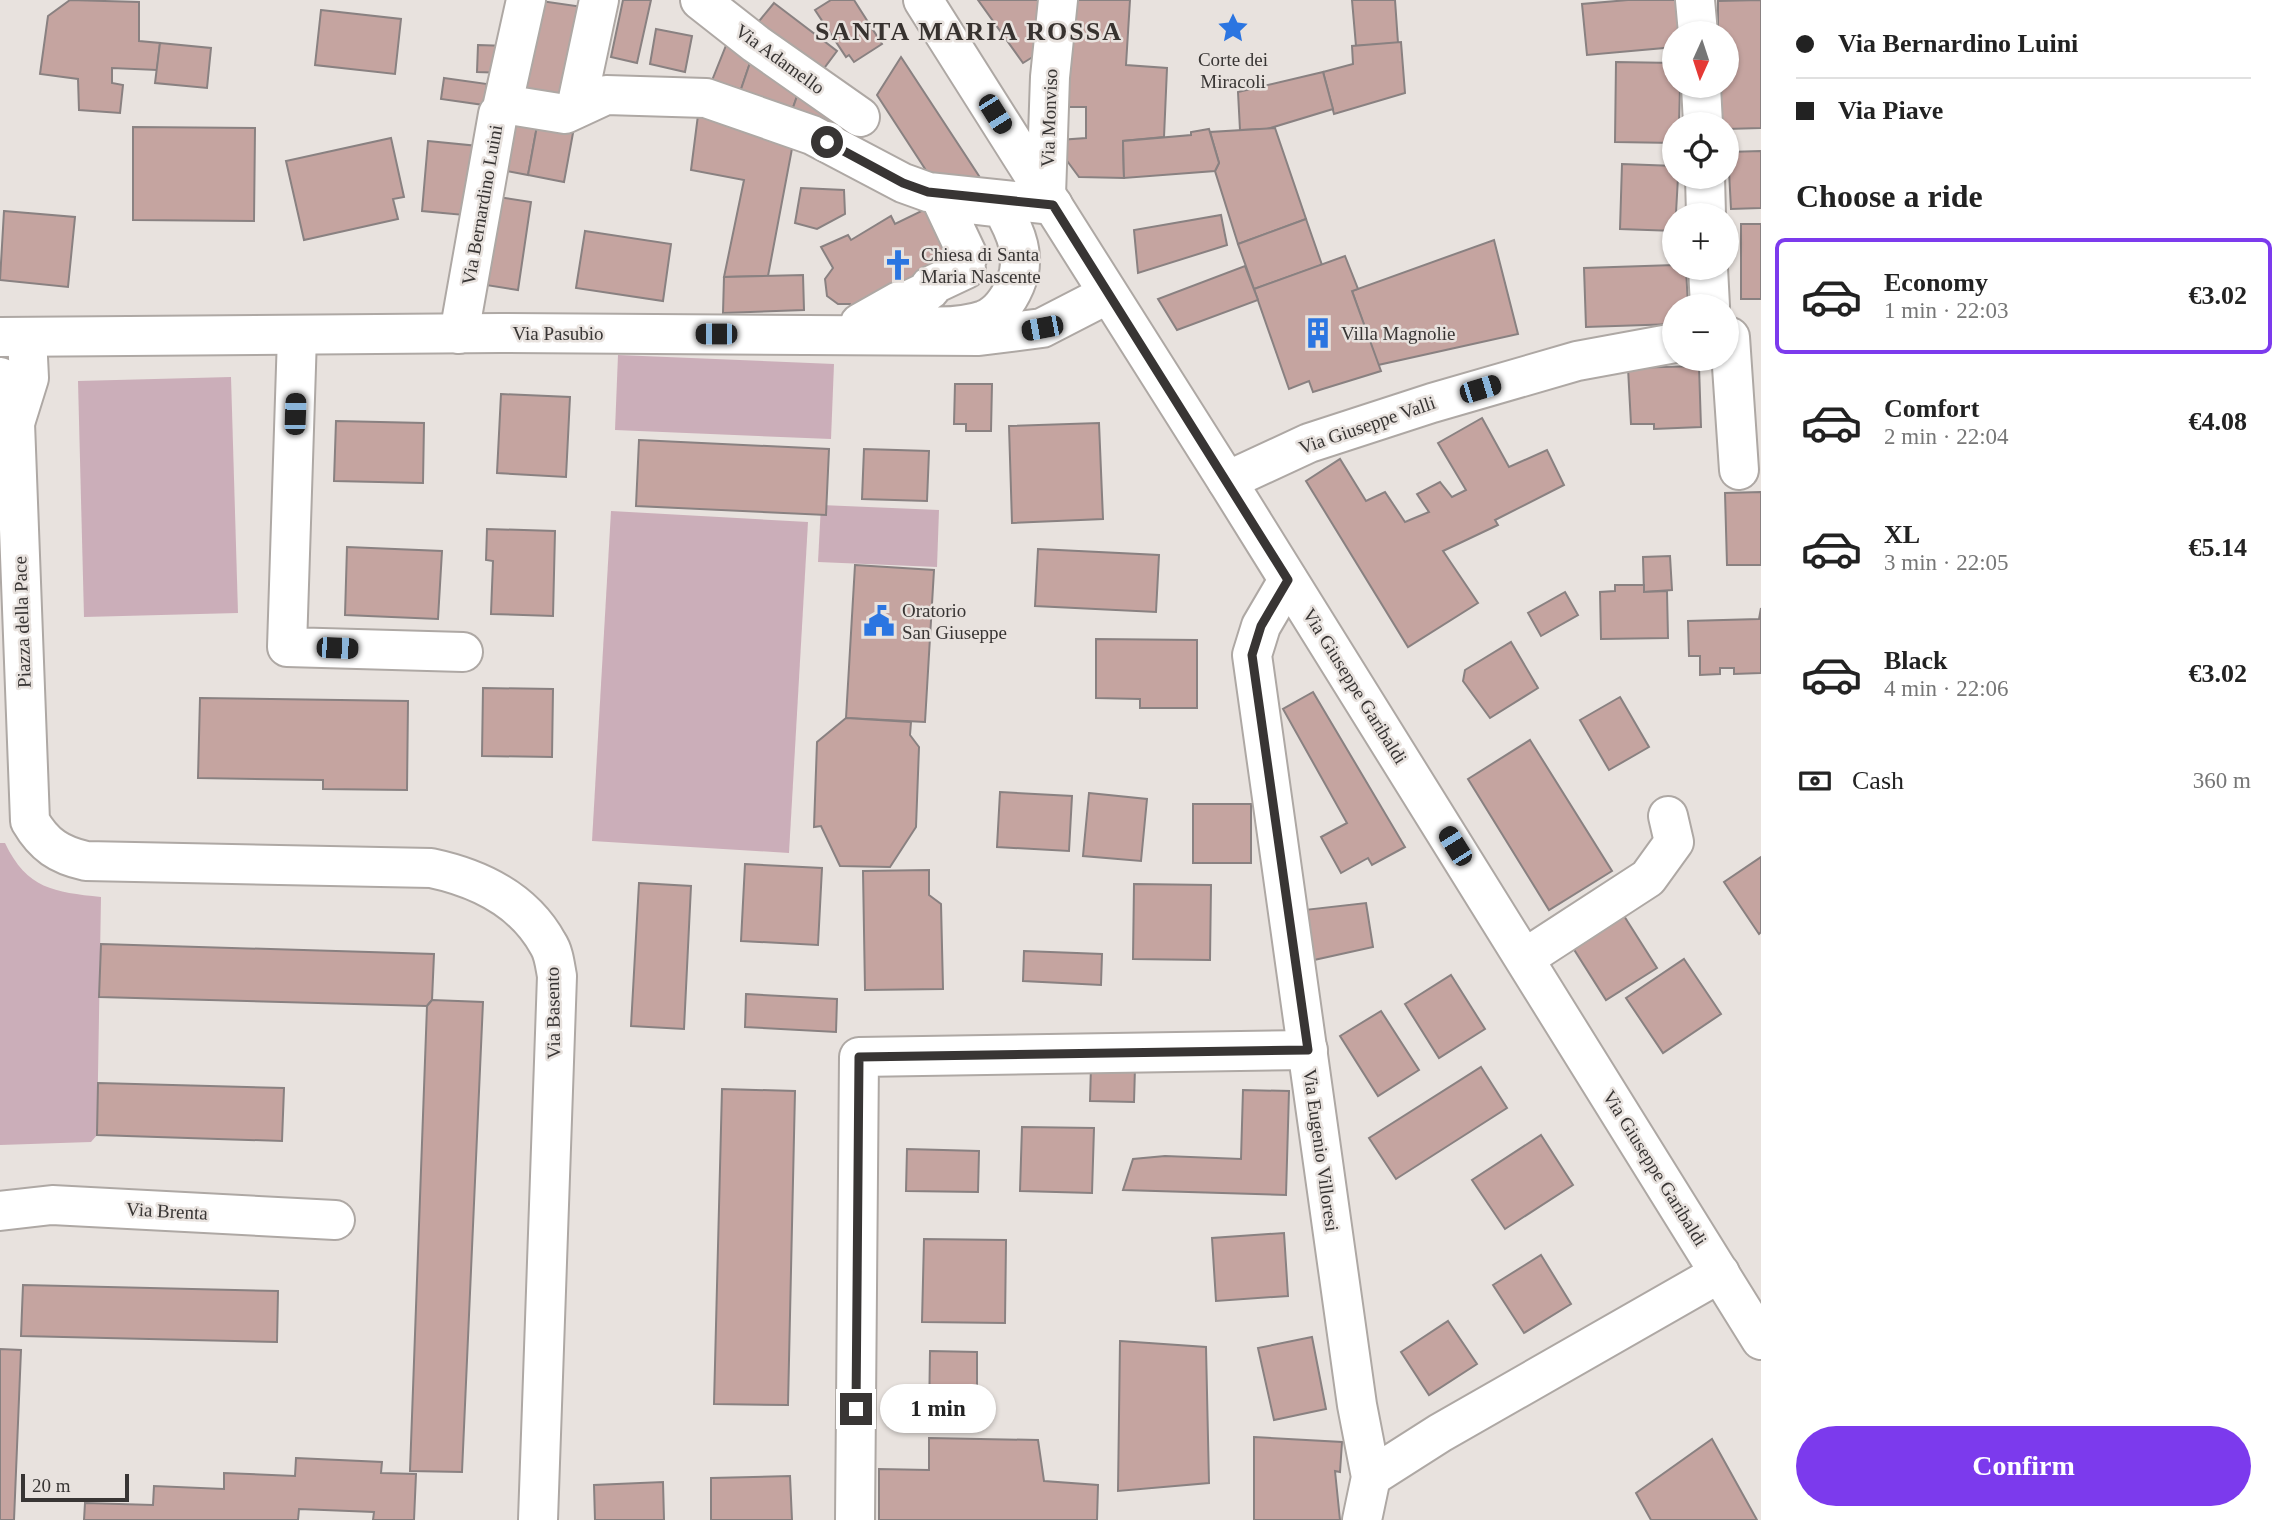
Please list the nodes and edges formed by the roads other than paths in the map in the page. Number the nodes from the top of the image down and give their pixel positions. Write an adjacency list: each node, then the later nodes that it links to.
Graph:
1 (526, 0): 8 (street)
2 (599, 0): 9 (street)
3 (700, 0): 10 (street, Via Adamello)
4 (923, 0): 11 (street, Via Giuseppe Garibaldi)
5 (1058, 0): 11 (street, Via Monviso)
6 (1695, 0): 7 (street)
7 (1697, 21)
8 (502, 108): 9 (street, Via Bernardino Luini); 14 (street, Via Bernardino Luini)
9 (576, 108): 11 (street, Via Bernardino Luini)
10 (860, 117)
11 (1049, 200): 12 (street, Via Giuseppe Garibaldi)
12 (1108, 294): 14 (street, Via Pasubio); 22 (street, Via Giuseppe Garibaldi)
13 (987, 319): 13 (street)
14 (459, 334): 15 (street, Via Pasubio)
15 (297, 336): 16 (street, Via Pasubio); 24 (street)
16 (8, 340): 20 (street, Piazza della Pace)
17 (1662, 345): 22 (street, Via Giuseppe Valli)
18 (1734, 371): 21 (street)
19 (0, 377): 20 (street, Piazza della Pace)
20 (15, 423): 26 (street, Piazza della Pace)
21 (1739, 470)
22 (1227, 481): 23 (street, Via Giuseppe Garibaldi)
23 (1288, 580): 27 (street, Via Giuseppe Garibaldi); 28 (street, Via Eugenio Villoresi)
24 (463, 652)
25 (1668, 816): 27 (street)
26 (30, 821): 34 (street, Via Basento)
27 (1525, 958): 31 (street, Via Giuseppe Garibaldi)
28 (1308, 1050): 33 (street, Via Eugenio Villoresi); 35 (street)
29 (0, 1211): 30 (street, Via Brenta)
30 (335, 1220)
31 (1720, 1273): 32 (street, Via Giuseppe Garibaldi); 33 (street)
32 (1759, 1334)
33 (1371, 1477): 36 (street, Via Eugenio Villoresi)
34 (538, 1520)
35 (855, 1520)
36 (1362, 1520)

